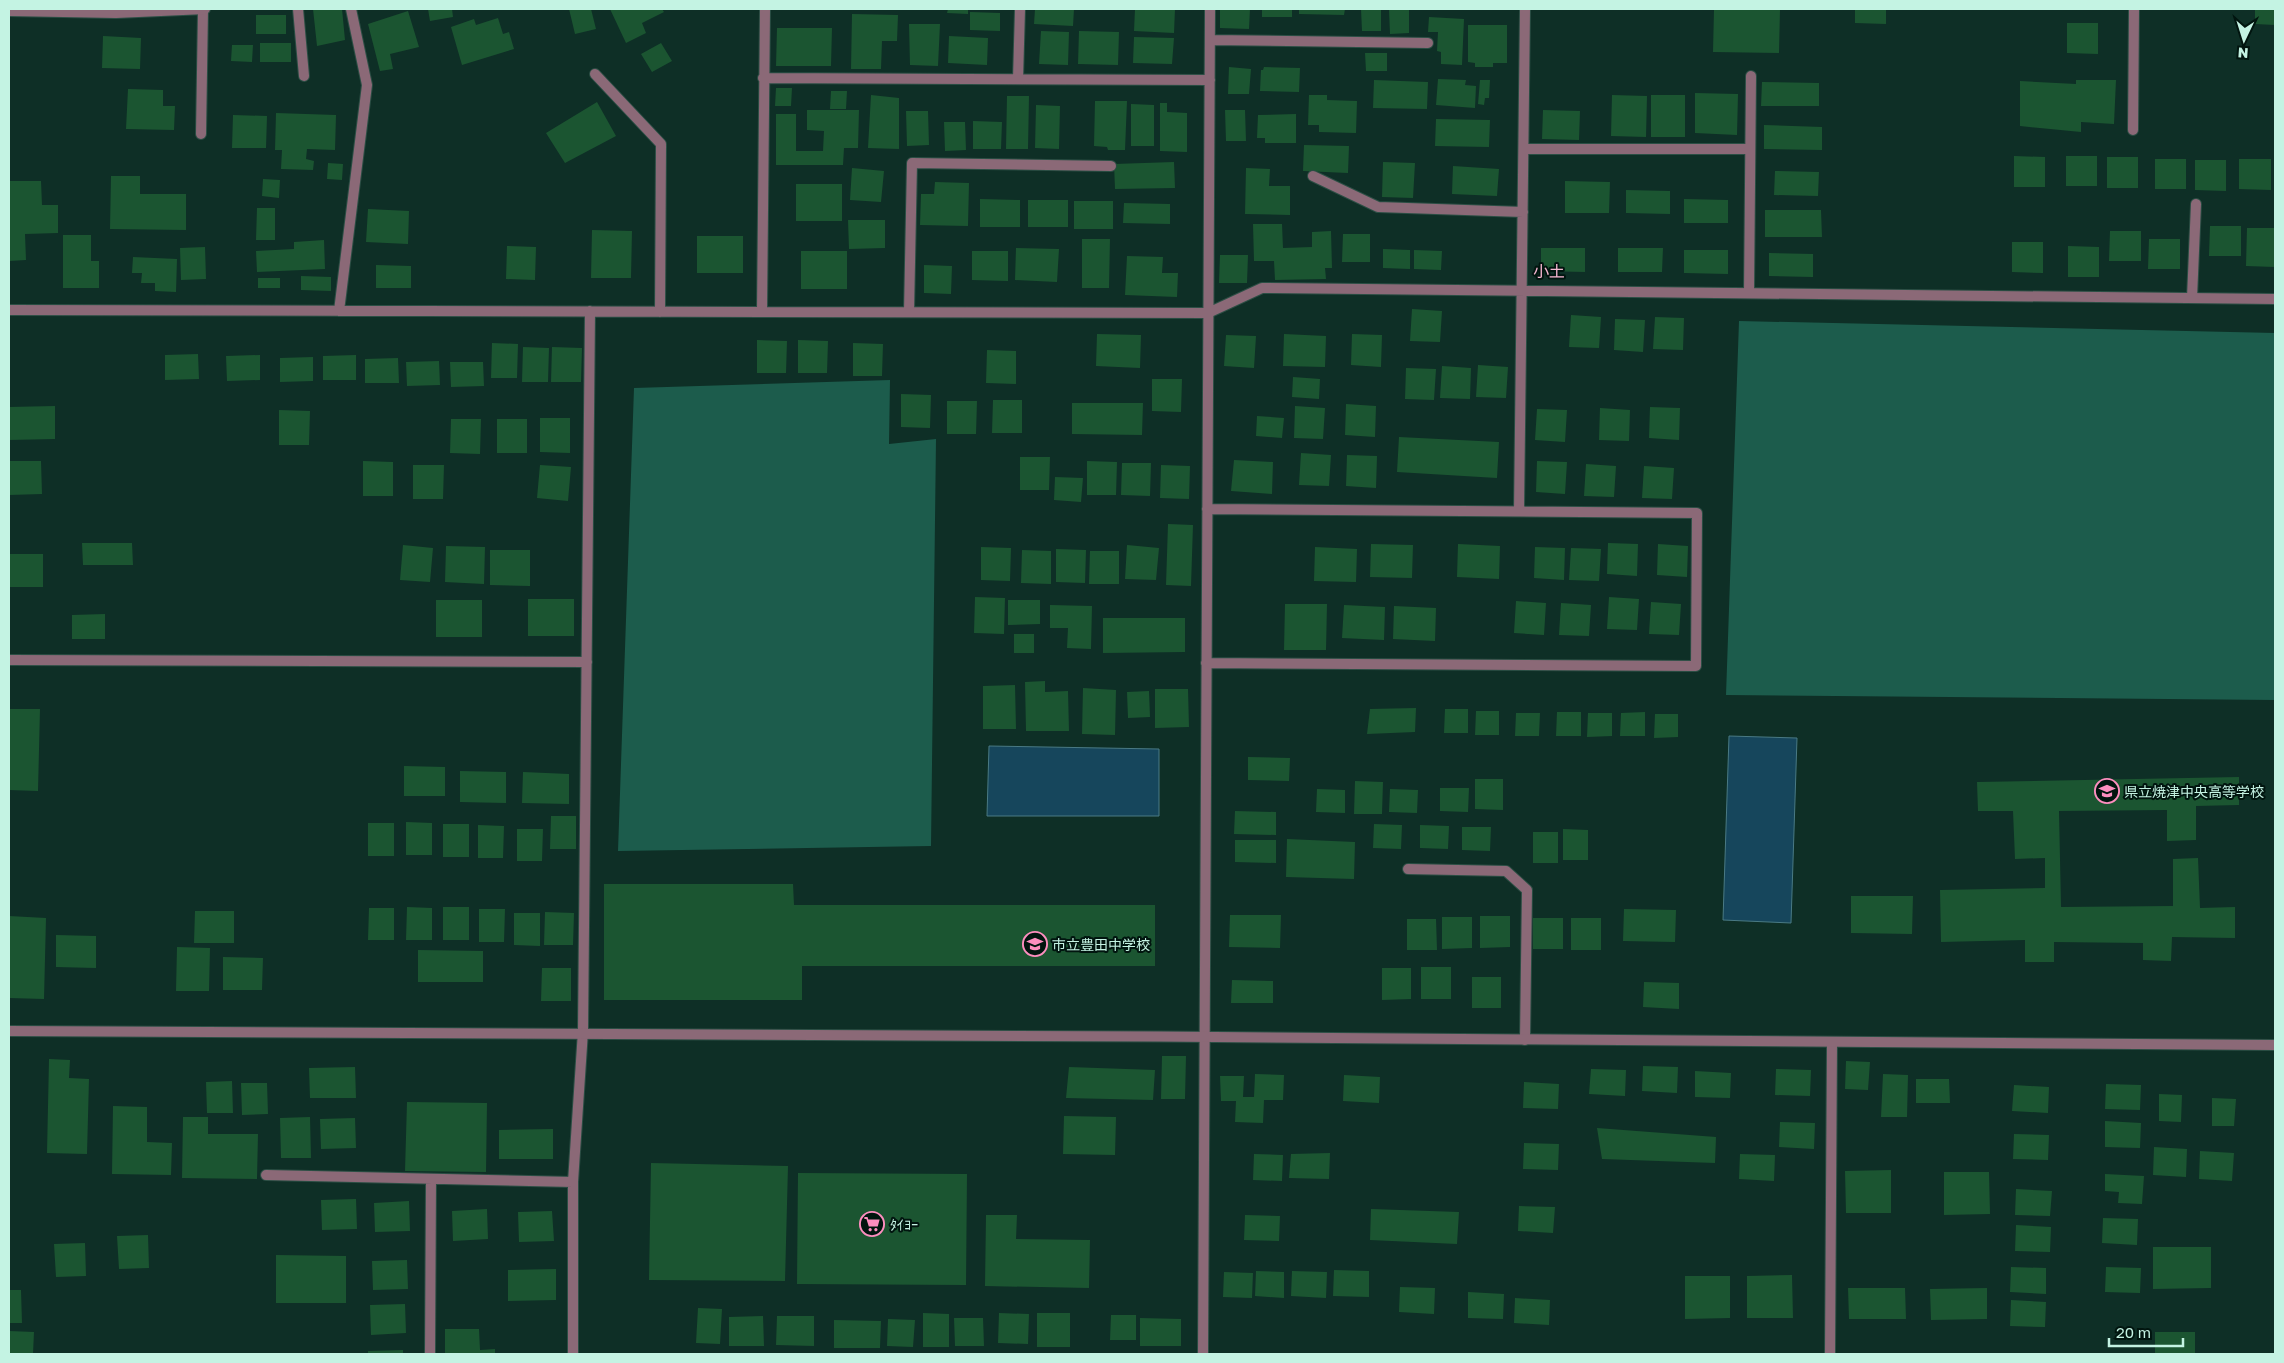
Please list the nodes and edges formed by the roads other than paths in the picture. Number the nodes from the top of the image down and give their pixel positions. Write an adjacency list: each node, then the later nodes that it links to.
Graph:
1 (204, 9): 9 (street); 19 (street)
2 (298, 9): 13 (street)
3 (352, 9): 31 (street)
4 (765, 9): 15 (street)
5 (1020, 9): 16 (street)
6 (1210, 9): 10 (street)
7 (1525, 9): 20 (street)
8 (2134, 9): 18 (street)
9 (9, 11)
10 (1210, 40): 11 (street); 17 (street)
11 (1428, 43)
12 (595, 74): 33 (street)
13 (304, 76)
14 (1751, 76): 21 (street)
15 (763, 78): 16 (street); 34 (street)
16 (1018, 79): 17 (street)
17 (1210, 80): 36 (street)
18 (2133, 130)
19 (201, 134)
20 (1524, 149): 21 (street); 25 (street)
21 (1750, 149): 27 (street)
22 (1111, 166): 35 (street)
23 (1313, 176): 25 (street)
24 (2196, 204): 28 (street)
25 (1523, 212): 26 (street)
26 (1523, 291): 27 (street); 36 (street); 38 (street)
27 (1749, 293): 28 (street)
28 (2192, 298): 29 (street)
29 (2275, 298)
30 (9, 310): 31 (street)
31 (339, 311): 32 (street)
32 (590, 311): 33 (street); 40 (street)
33 (660, 312): 34 (street)
34 (762, 312): 35 (street)
35 (908, 312): 36 (street)
36 (1208, 313): 37 (street)
37 (1207, 509): 38 (street); 41 (street)
38 (1519, 511): 41 (street)
39 (9, 660): 40 (street)
40 (587, 662): 44 (street)
41 (1206, 663): 45 (street)
42 (1408, 869): 46 (street)
43 (9, 1031): 44 (street)
44 (583, 1031): 45 (street); 51 (street)
45 (1204, 1038): 46 (street); 54 (street)
46 (1525, 1040): 47 (street)
47 (1832, 1042): 48 (street); 55 (street)
48 (2275, 1045)
49 (266, 1176): 50 (street)
50 (431, 1179): 51 (street); 52 (street)
51 (573, 1182): 53 (street)
52 (430, 1354)
53 (572, 1354)
54 (1203, 1354)
55 (1830, 1354)

